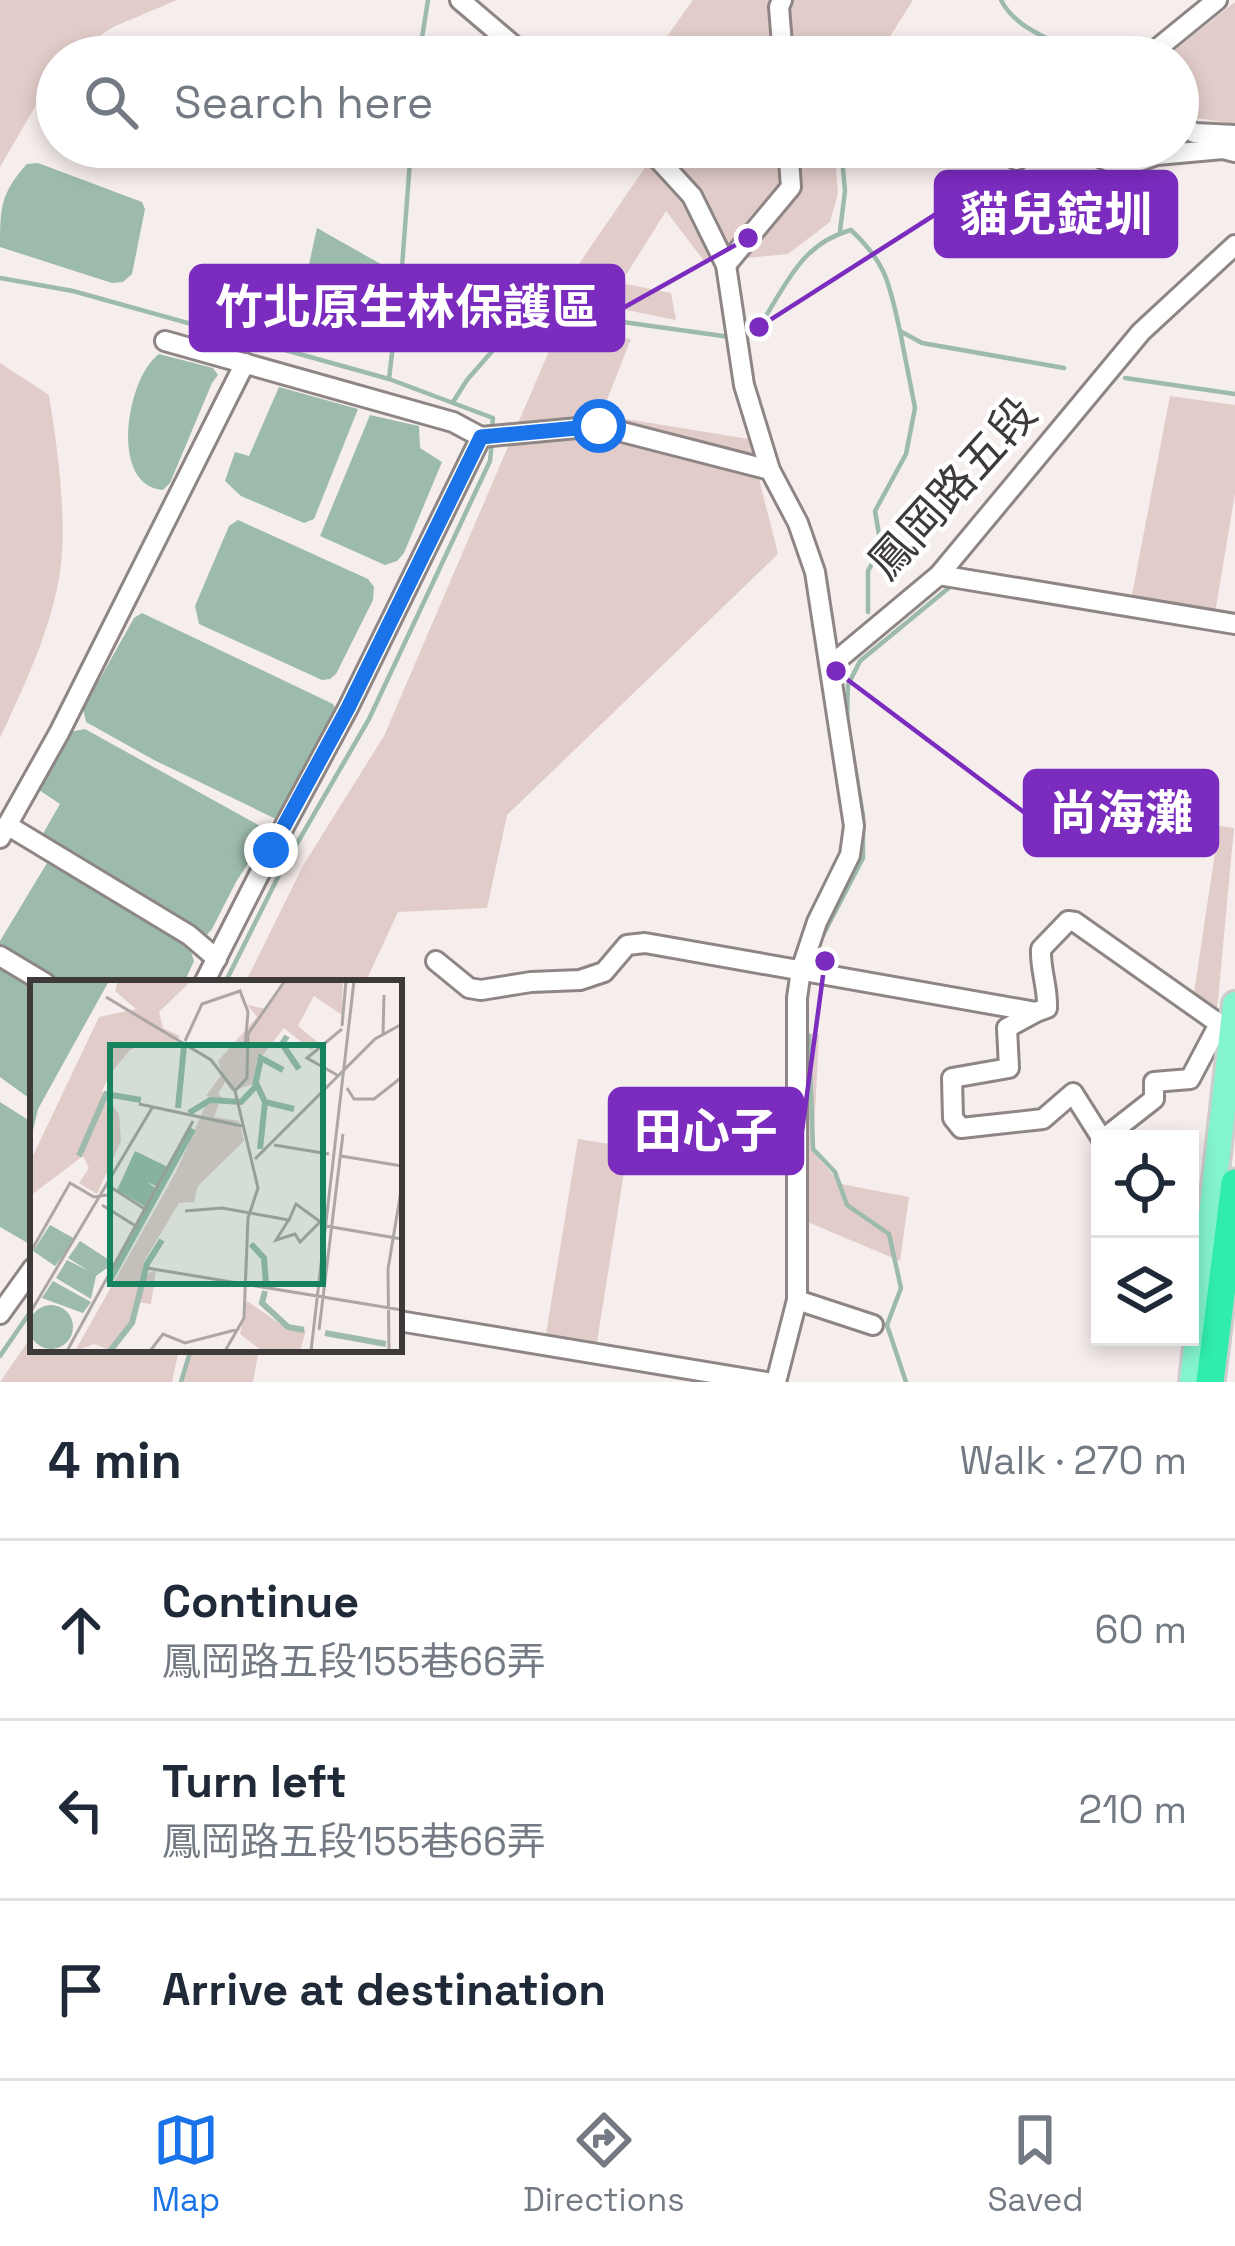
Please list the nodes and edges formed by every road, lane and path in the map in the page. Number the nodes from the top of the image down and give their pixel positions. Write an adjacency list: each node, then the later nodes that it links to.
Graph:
1 (460, 0): 4 (street)
2 (1216, 0): 6 (street)
3 (780, 2): 5 (street)
4 (502, 36)
5 (782, 36)
6 (1172, 36)
7 (1199, 133): 8 (street)
8 (1235, 135)
9 (1199, 151): 10 (street)
10 (1235, 152)
11 (666, 168): 14 (street)
12 (790, 168): 14 (street)
13 (1235, 245): 19 (street, 鳳岡路五段)
14 (726, 265): 18 (street)
15 (165, 341): 16 (street)
16 (245, 363): 17 (street); 22 (street)
17 (481, 437): 18 (street); 24 (street)
18 (770, 470): 21 (street)
19 (939, 575): 20 (street); 21 (street, 鳳岡路五段)
20 (1235, 624)
21 (830, 666): 26 (street)
22 (4, 831): 24 (street)
23 (0, 956): 27 (street)
24 (217, 959): 28 (street)
25 (436, 961): 26 (street)
26 (801, 970): 29 (street); 35 (street)
27 (40, 980)
28 (206, 980)
29 (1036, 1012): 30 (street); 31 (street)
30 (1230, 1024): 32 (street); 41 (main road)
31 (1097, 1130)
32 (1114, 1130)
33 (1235, 1183): 42 (highway)
34 (30, 1272): 36 (street)
35 (797, 1300): 38 (street); 40 (street)
36 (0, 1314)
37 (402, 1321): 39 (street)
38 (873, 1325)
39 (766, 1382)
40 (776, 1382)
41 (1192, 1382)
42 (1210, 1382)

